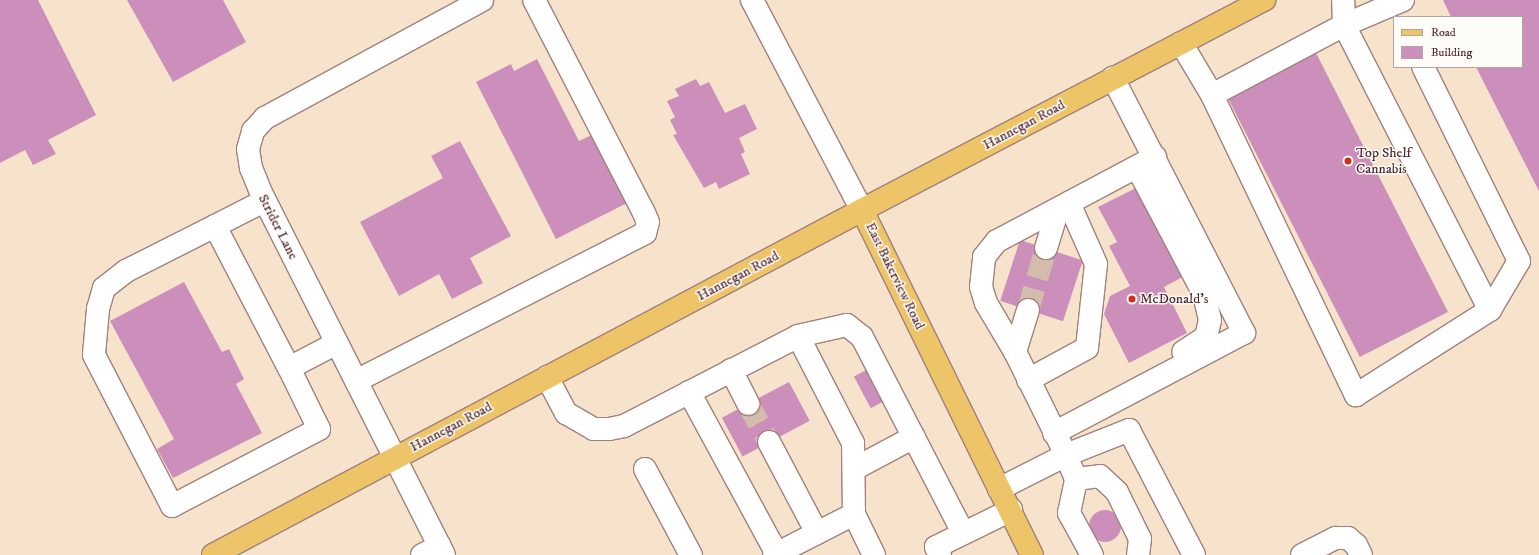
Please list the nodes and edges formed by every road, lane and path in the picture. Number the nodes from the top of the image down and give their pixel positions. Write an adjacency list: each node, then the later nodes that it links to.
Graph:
1 (482, 0): 13 (street, Strider Lane)
2 (534, 0): 27 (street)
3 (752, 0): 15 (street, East Bakerview Road)
4 (1264, 0): 8 (main road, Hannegan Road)
5 (1343, 0): 7 (street)
6 (1398, 7): 7 (street)
7 (1344, 25): 11 (street); 19 (street)
8 (1181, 43): 10 (main road, Hannegan Road); 11 (street)
9 (1423, 68): 19 (street)
10 (1113, 78): 12 (street); 15 (main road, Hannegan Road)
11 (1212, 95): 19 (street)
12 (1146, 162): 14 (street); 29 (street); 29 (street)
13 (264, 201): 16 (street); 21 (street, Strider Lane)
14 (1063, 207): 17 (street); 22 (street); 26 (street)
15 (862, 210): 25 (main road, Hannegan Road); 39 (main road, East Bakerview Road)
16 (215, 226): 23 (street); 23 (street)
17 (1046, 248)
18 (1028, 310): 22 (street)
19 (1490, 310)
20 (798, 336): 24 (street); 32 (street); 37 (street)
21 (337, 343): 23 (street); 27 (street, Strider Lane)
22 (1015, 352): 26 (street)
23 (290, 368)
24 (731, 370): 28 (street); 30 (street)
25 (547, 377): 28 (street); 35 (main road, Hannegan Road)
26 (1028, 380): 31 (street)
27 (356, 381): 35 (street, Strider Lane)
28 (689, 392): 45 (street)
29 (1123, 396): 31 (street)
30 (748, 404)
31 (1054, 433): 34 (street)
32 (914, 437): 37 (street); 43 (street)
33 (769, 442): 42 (street)
34 (1066, 455): 38 (street); 39 (street); 53 (street)
35 (395, 457): 44 (street, Strider Lane); 46 (main road, Hannegan Road)
36 (645, 469): 47 (street)
37 (854, 469): 41 (street)
38 (1076, 480): 51 (street); 52 (street)
39 (1000, 489): 40 (main road, East Bakerview Road)
40 (1011, 510): 43 (street); 50 (main road, East Bakerview Road)
41 (854, 514): 42 (street); 48 (street)
42 (817, 533): 45 (street)
43 (963, 533): 49 (street)
44 (435, 552)
45 (775, 554)
46 (213, 555)
47 (691, 555)
48 (874, 555)
49 (940, 555)
50 (1032, 555)
51 (1092, 555)
52 (1138, 555)
53 (1194, 555)
54 (1302, 555): 55 (street)
55 (1361, 555)

